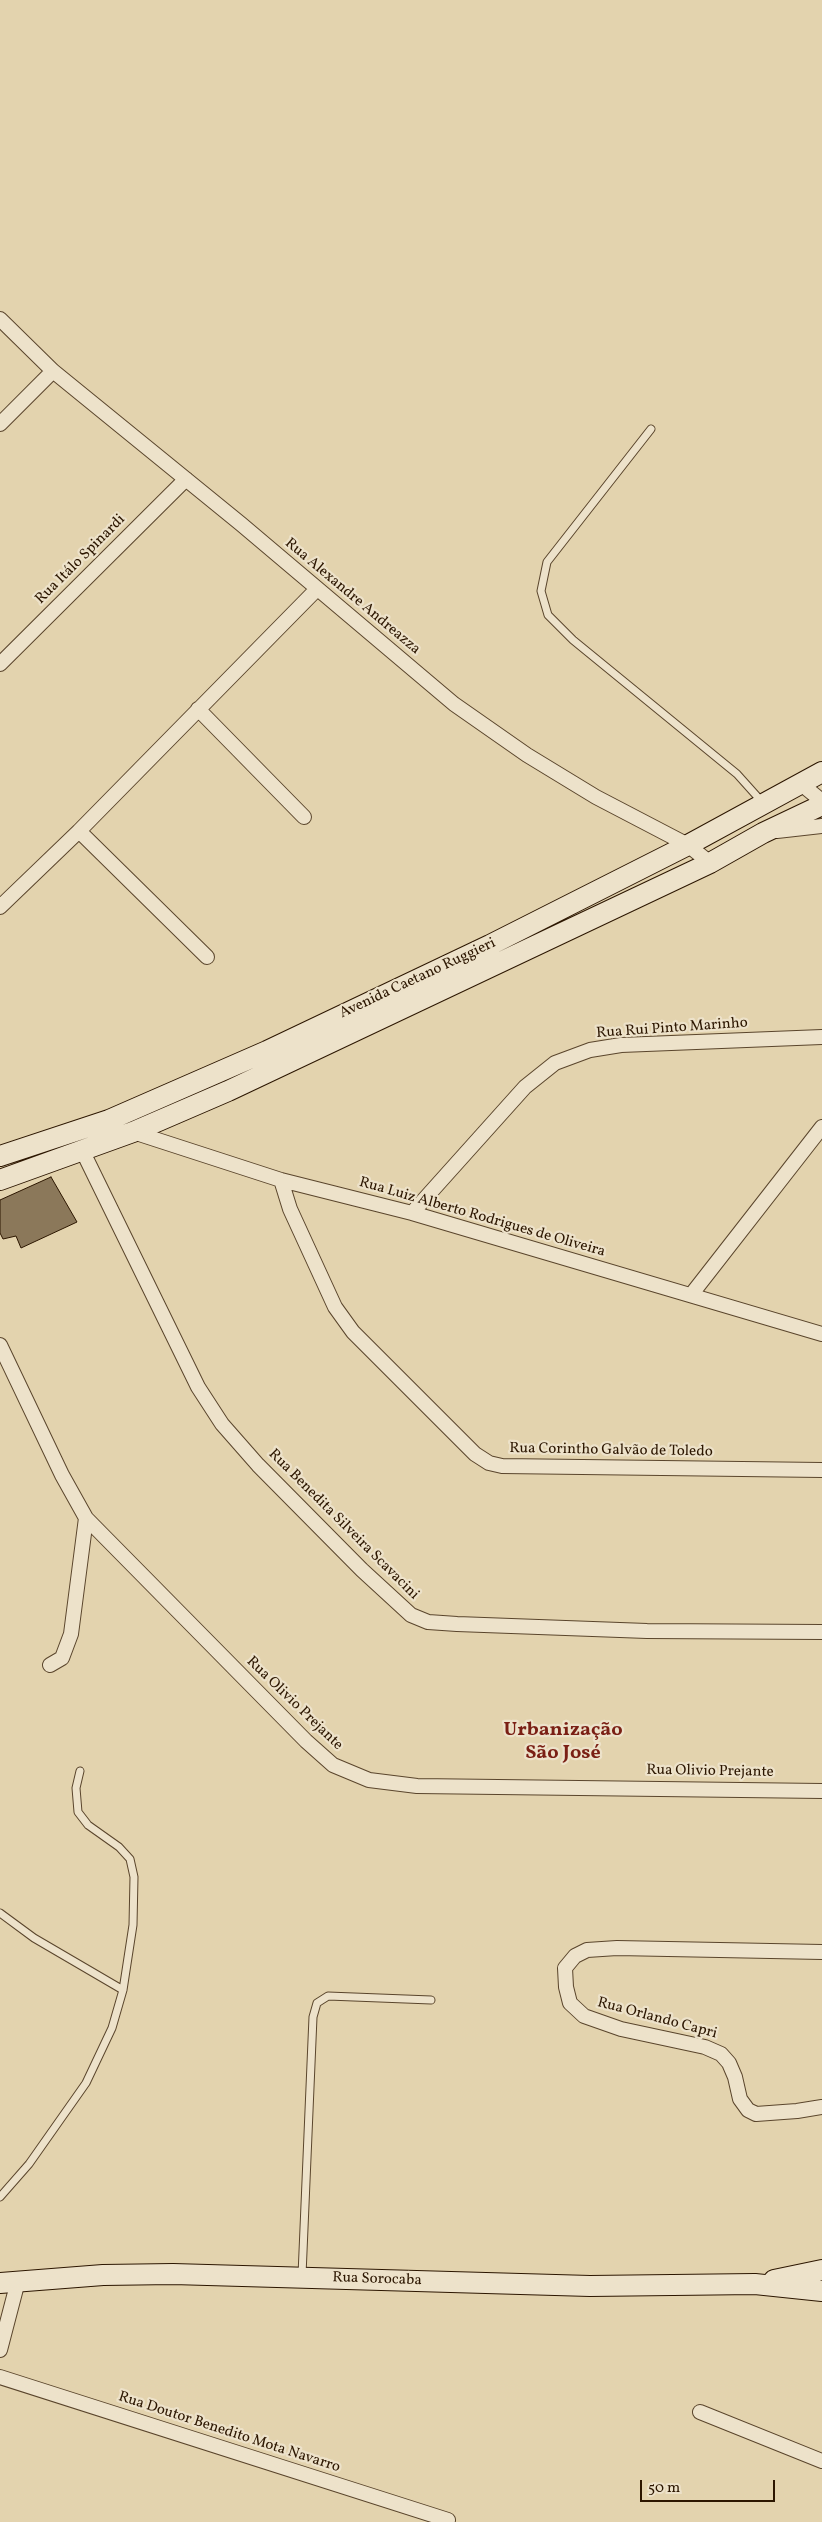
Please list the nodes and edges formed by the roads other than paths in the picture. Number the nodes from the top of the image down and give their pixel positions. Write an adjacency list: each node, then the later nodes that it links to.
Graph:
1 (0, 319): 2 (street, Rua Alexandre Andreazza)
2 (53, 371): 3 (street); 5 (street, Rua Alexandre Andreazza)
3 (0, 424)
4 (651, 429): 12 (lane)
5 (186, 479): 6 (street, Rua Alexandre Andreazza); 7 (street, Rua Itálo Spinardi)
6 (317, 589): 8 (street); 18 (street, Rua Alexandre Andreazza)
7 (0, 664)
8 (198, 709): 14 (street); 16 (street)
9 (822, 772): 10 (main road, Avenida Caetano Ruggieri)
10 (800, 783): 11 (street); 12 (main road, Avenida Caetano Ruggieri)
11 (822, 801)
12 (763, 803): 18 (main road, Avenida Caetano Ruggieri)
13 (822, 805): 17 (main road, Avenida Caetano Ruggieri)
14 (304, 817)
15 (822, 826): 17 (street)
16 (79, 831): 20 (street); 21 (street)
17 (764, 832): 19 (main road, Avenida Caetano Ruggieri)
18 (688, 846): 19 (street, Rua Alexandre Andreazza); 26 (main road, Avenida Caetano Ruggieri)
19 (710, 863): 24 (main road, Avenida Caetano Ruggieri)
20 (0, 907)
21 (207, 957)
22 (822, 1037): 29 (street, Rua Rui Pinto Marinho)
23 (822, 1127): 30 (street)
24 (133, 1132): 25 (main road, Avenida Caetano Ruggieri); 28 (street, Rua Luiz Alberto Rodrigues de Oliveira)
25 (83, 1152): 27 (main road, Avenida Caetano Ruggieri); 35 (street, Rua Benedita Silveira Scavacini)
26 (0, 1156)
27 (0, 1180)
28 (281, 1180): 29 (street, Rua Luiz Alberto Rodrigues de Oliveira); 33 (street, Rua Corintho Galvão de Toledo)
29 (412, 1213): 30 (street, Rua Luiz Alberto Rodrigues de Oliveira)
30 (691, 1295): 31 (street, Rua Luiz Alberto Rodrigues de Oliveira)
31 (822, 1334)
32 (0, 1346): 34 (street, Rua Olivio Prejante)
33 (822, 1470)
34 (86, 1518): 36 (street); 38 (street, Rua Olivio Prejante)
35 (822, 1632)
36 (50, 1665)
37 (80, 1771): 41 (lane)
38 (822, 1791)
39 (0, 1913): 41 (lane)
40 (822, 1952): 43 (street, Rua Orlando Capri)
41 (122, 1990): 44 (lane)
42 (430, 2000): 46 (lane)
43 (822, 2107)
44 (0, 2197)
45 (822, 2270): 48 (main road, Rua Sorocaba)
46 (302, 2278): 47 (main road, Rua Sorocaba); 48 (main road, Rua Sorocaba)
47 (9, 2282): 50 (street)
48 (755, 2284): 49 (main road, Rua Sorocaba)
49 (822, 2291)
50 (0, 2350)
51 (0, 2377): 54 (street, Rua Doutor Benedito Mota Navarro)
52 (700, 2412): 53 (street)
53 (822, 2461)
54 (448, 2520)

